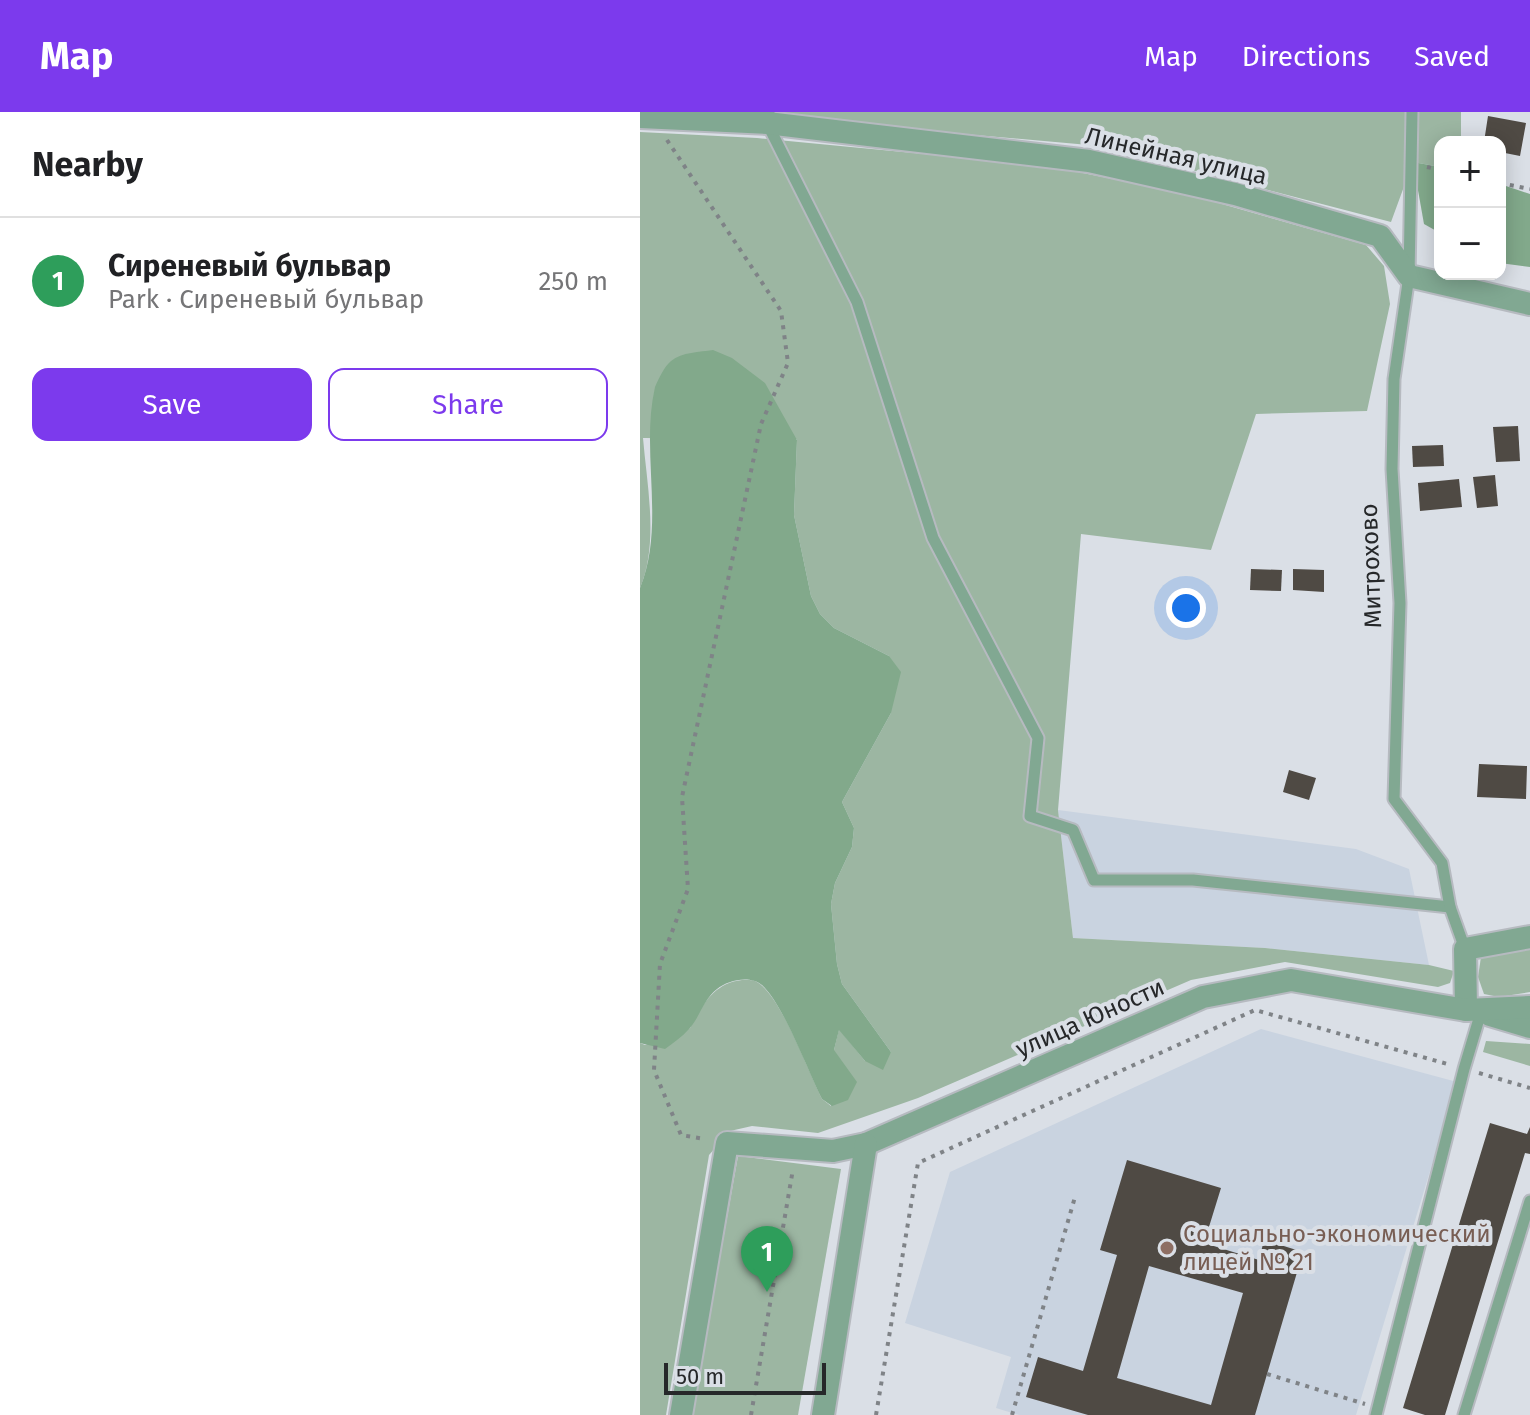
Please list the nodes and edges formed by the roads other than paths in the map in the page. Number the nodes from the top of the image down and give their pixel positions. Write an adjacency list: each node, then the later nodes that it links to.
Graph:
1 (1412, 112): 4 (lane, Митрохово)
2 (646, 118): 3 (street, Линейная улица)
3 (768, 118): 4 (street, Линейная улица); 6 (lane)
4 (1409, 276): 5 (street); 6 (lane, Митрохово)
5 (1530, 304)
6 (1450, 907): 8 (lane, Митрохово)
7 (1530, 937): 8 (street)
8 (1465, 949): 10 (street, Митрохово)
9 (1530, 1007): 10 (street, улица Юности)
10 (1474, 1011): 11 (street, улица Юности); 12 (street, улица Юности); 14 (lane)
11 (1530, 1027)
12 (866, 1144): 15 (street, улица Юности); 16 (street)
13 (1530, 1201): 17 (lane)
14 (1377, 1411)
15 (681, 1415)
16 (824, 1415)
17 (1464, 1415)

